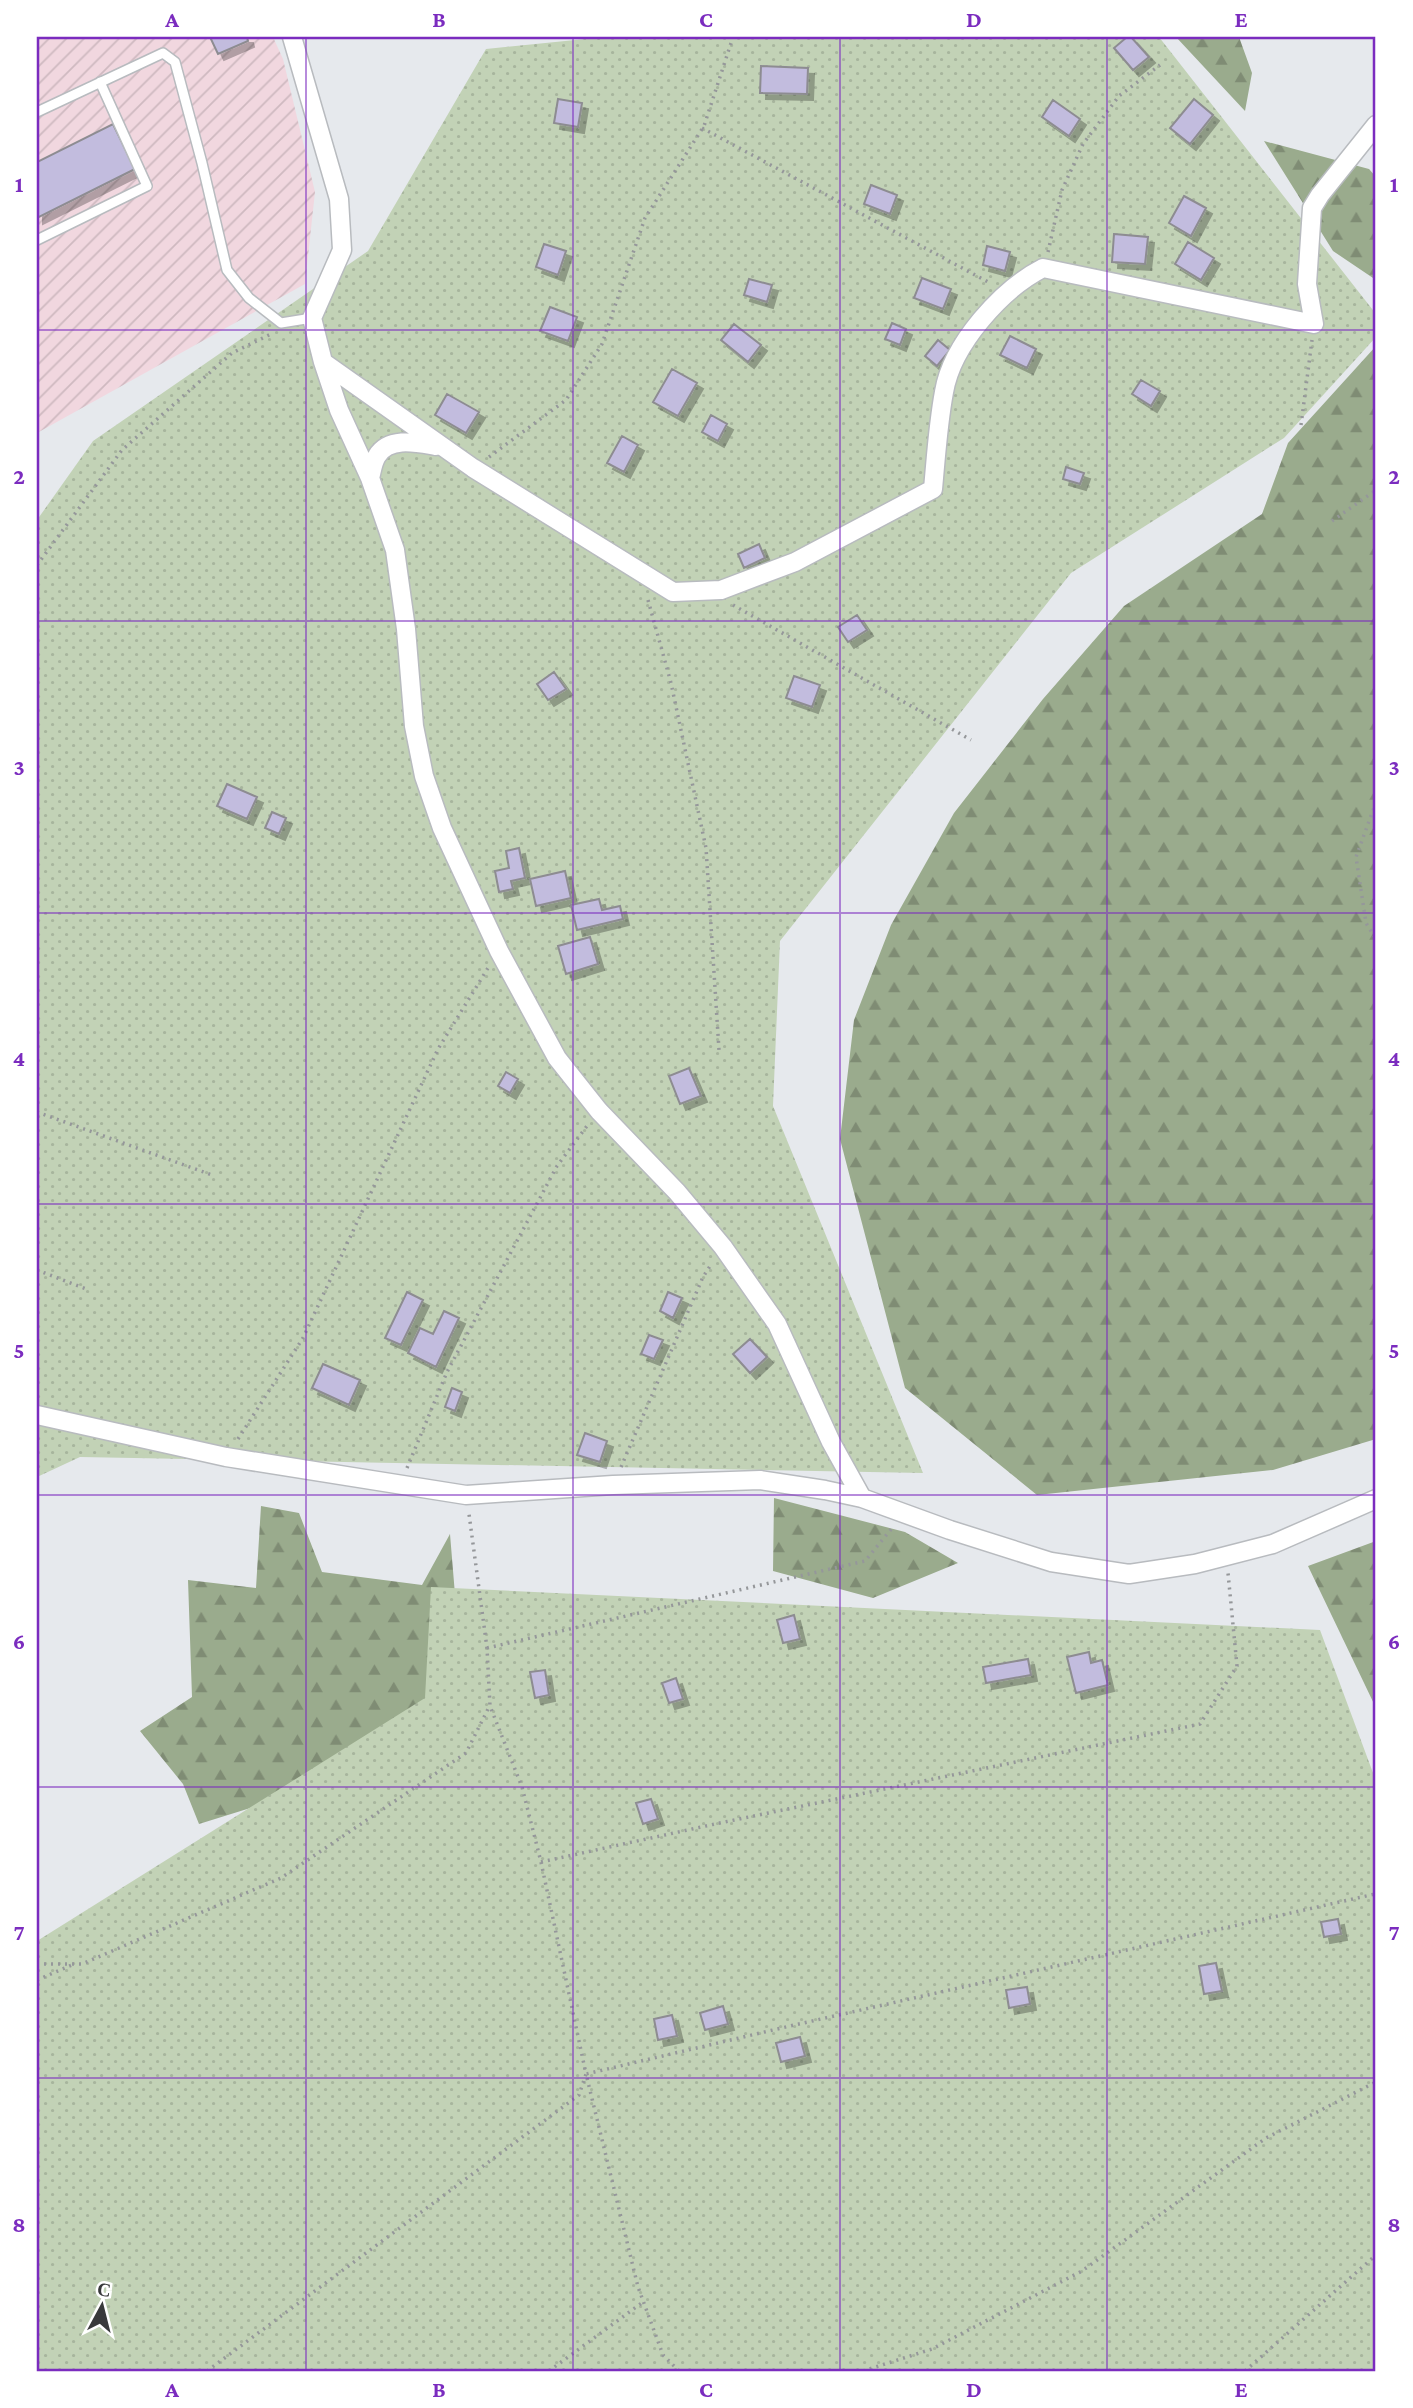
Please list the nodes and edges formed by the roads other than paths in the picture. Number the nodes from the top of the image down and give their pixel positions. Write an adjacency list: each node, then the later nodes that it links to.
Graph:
1 (292, 37): 6 (street)
2 (100, 82): 3 (lane); 5 (lane); 6 (lane)
3 (37, 112)
4 (1376, 125): 8 (street)
5 (37, 240)
6 (312, 318): 7 (street)
7 (323, 362): 8 (street); 9 (street)
8 (443, 447): 9 (street)
9 (370, 478): 11 (street)
10 (37, 1415): 11 (street)
11 (862, 1499): 12 (street)
12 (1376, 1499)

